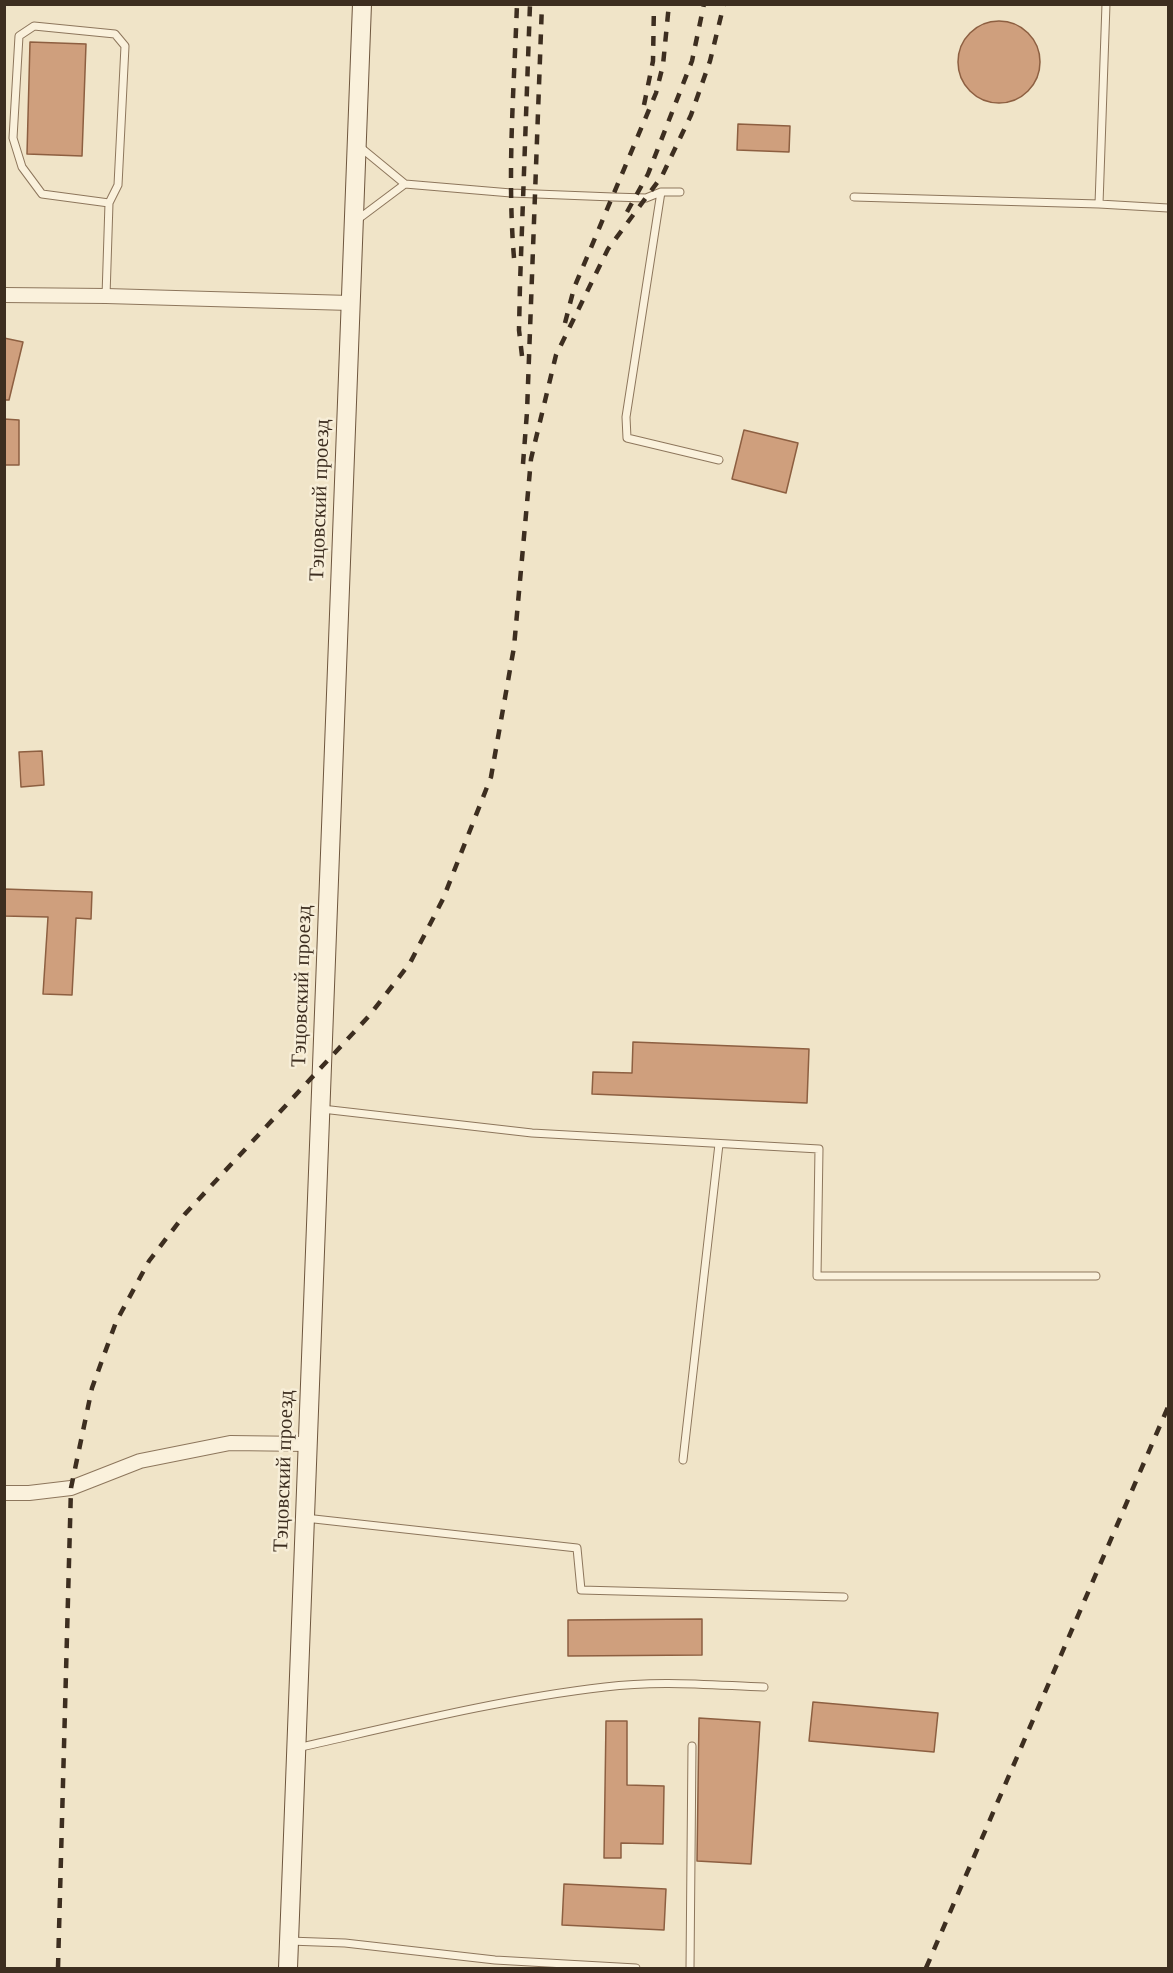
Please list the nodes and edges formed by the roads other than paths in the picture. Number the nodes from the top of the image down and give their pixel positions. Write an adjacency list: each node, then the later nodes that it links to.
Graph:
1 (362, 4): 3 (street, Тэцовский проезд)
2 (1106, 4): 9 (lane)
3 (356, 143): 4 (lane); 11 (street, Тэцовский проезд)
4 (405, 184): 5 (lane); 11 (lane)
5 (661, 192): 6 (lane); 15 (lane)
6 (680, 192)
7 (854, 197): 9 (lane)
8 (110, 203): 8 (lane); 13 (lane)
9 (1099, 204): 10 (lane)
10 (1168, 208)
11 (353, 223): 14 (street, Тэцовский проезд)
12 (4, 295): 13 (street)
13 (106, 296): 14 (street)
14 (350, 303): 16 (street, Тэцовский проезд)
15 (719, 460)
16 (320, 1108): 17 (lane); 19 (street, Тэцовский проезд)
17 (719, 1144): 18 (lane); 20 (lane)
18 (1096, 1276)
19 (308, 1444): 21 (street); 22 (street, Тэцовский проезд)
20 (683, 1460)
21 (4, 1492)
22 (305, 1518): 23 (lane); 26 (street, Тэцовский проезд)
23 (844, 1597)
24 (764, 1688): 26 (lane)
25 (692, 1746): 30 (lane)
26 (297, 1748): 27 (street, Тэцовский проезд)
27 (289, 1941): 28 (street, Тэцовский проезд); 29 (lane)
28 (288, 1968)
29 (636, 1968)
30 (690, 1968)

